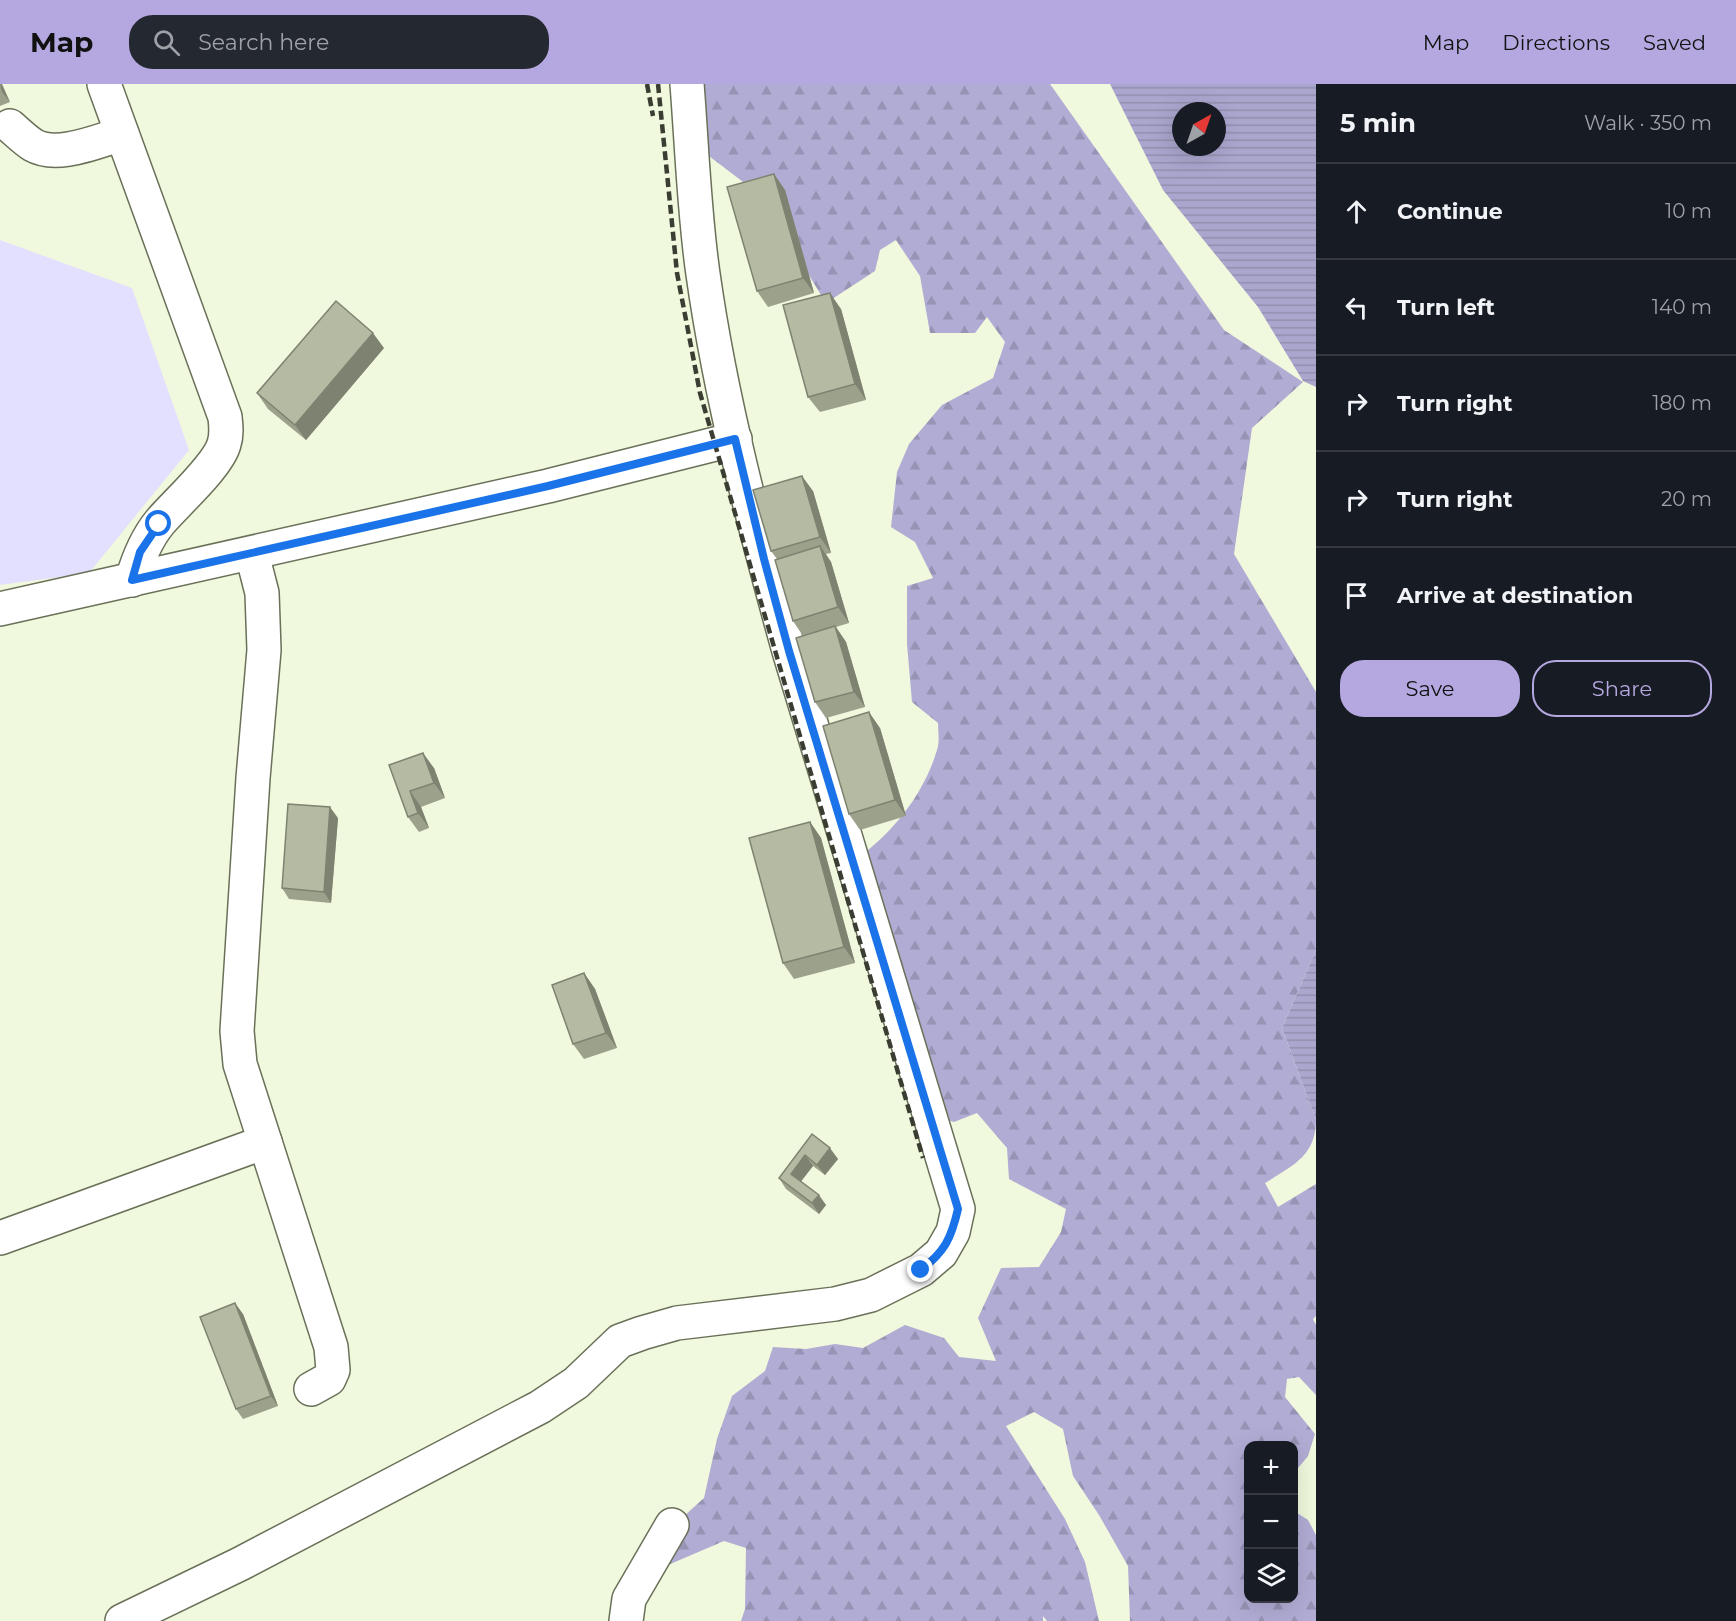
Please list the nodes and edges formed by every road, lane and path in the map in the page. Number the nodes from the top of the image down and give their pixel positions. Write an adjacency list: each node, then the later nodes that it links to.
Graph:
1 (104, 84): 4 (lane)
2 (687, 84): 5 (lane)
3 (10, 126): 4 (lane)
4 (122, 134): 7 (lane)
5 (735, 439): 6 (lane); 13 (lane)
6 (252, 554): 7 (lane); 9 (lane)
7 (132, 580): 8 (lane)
8 (0, 609)
9 (265, 1142): 10 (lane); 11 (lane)
10 (0, 1238)
11 (311, 1389)
12 (672, 1525): 14 (lane)
13 (122, 1621)
14 (626, 1621)

